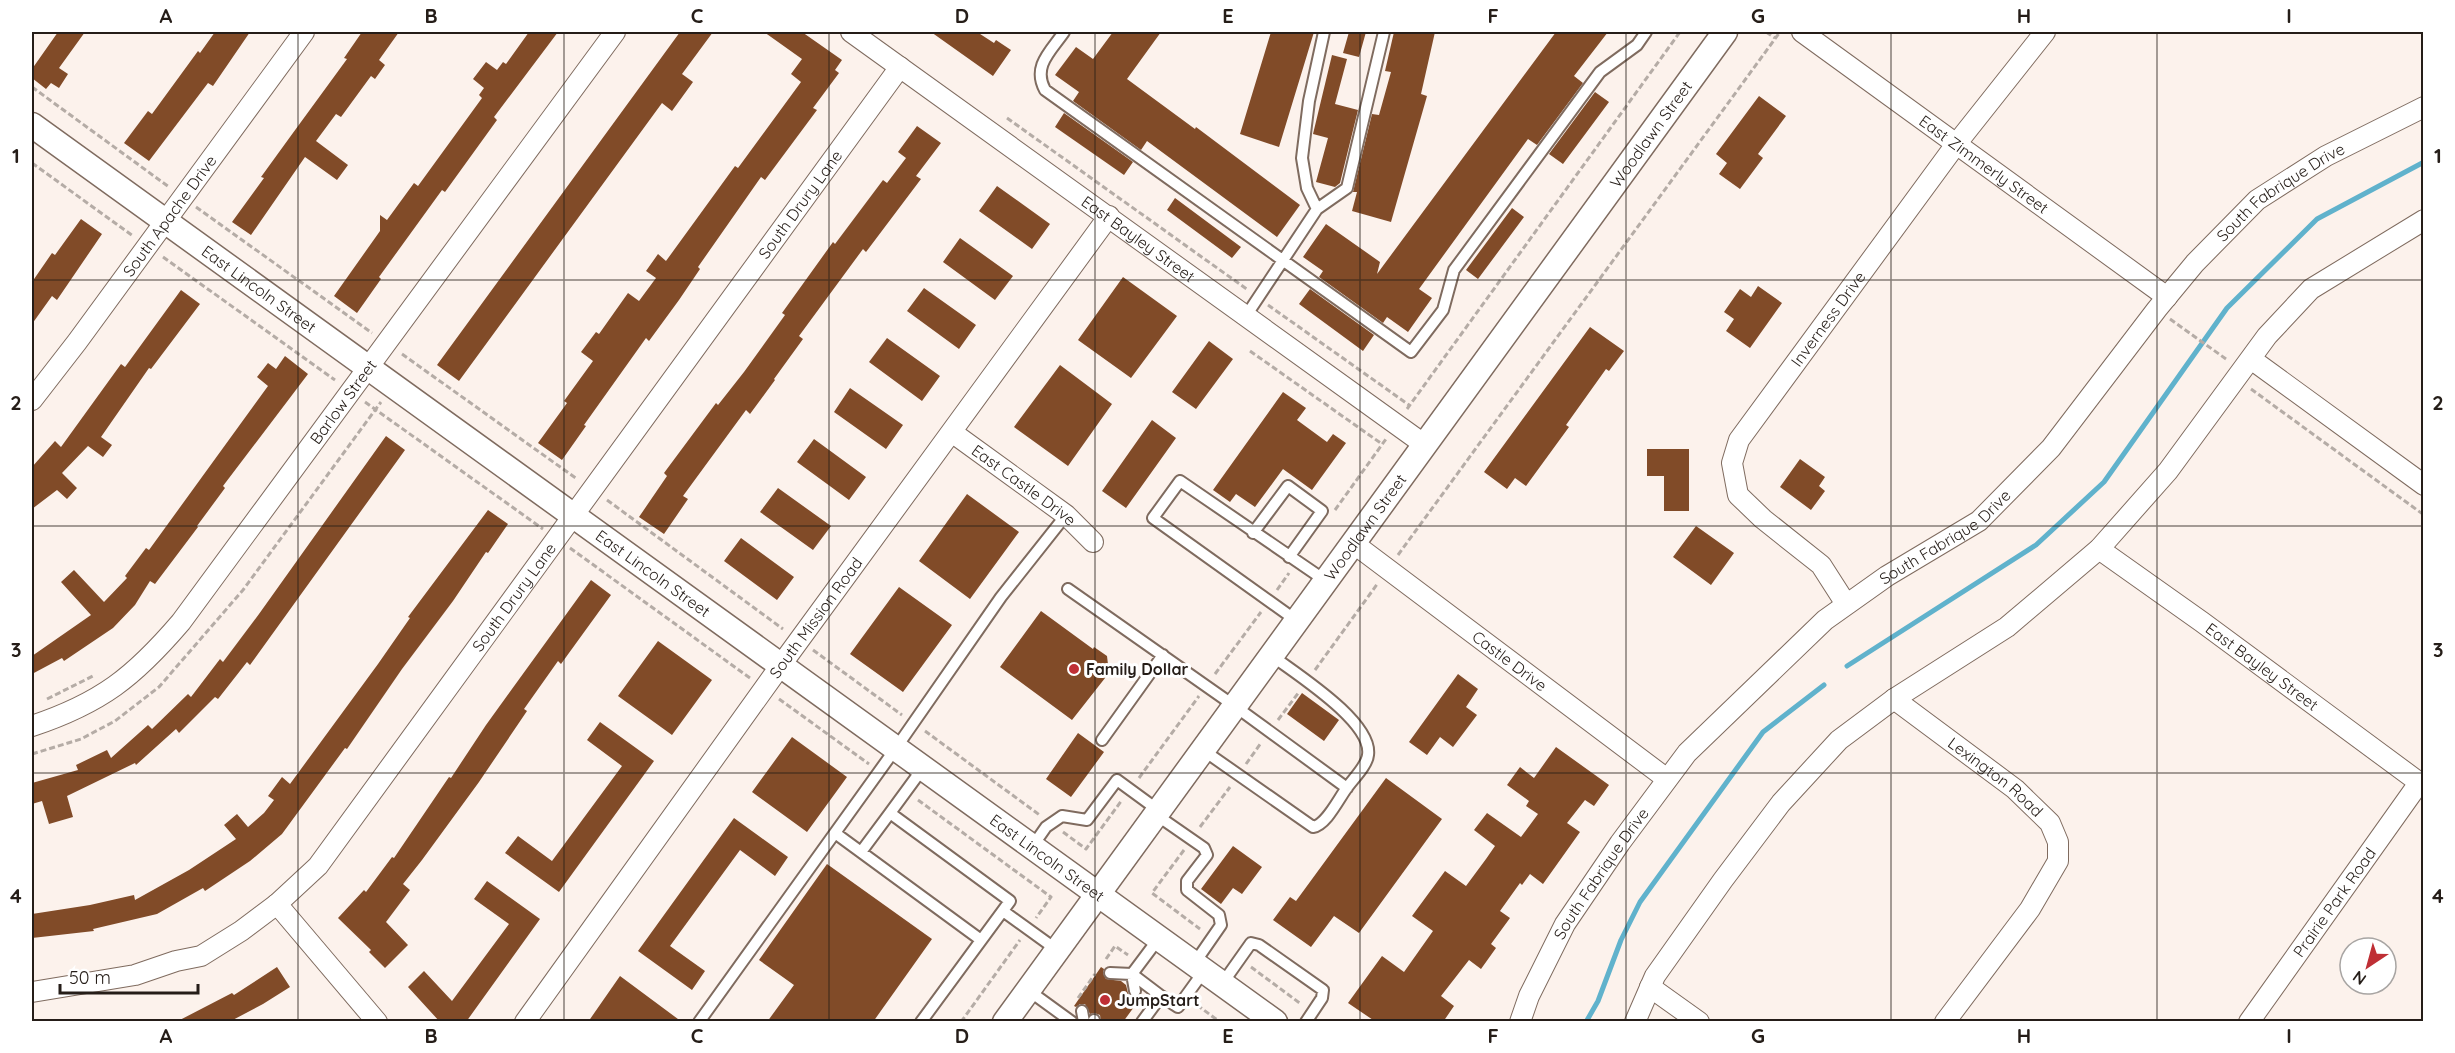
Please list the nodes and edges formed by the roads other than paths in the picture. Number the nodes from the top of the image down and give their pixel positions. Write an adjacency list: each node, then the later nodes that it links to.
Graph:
1 (304, 32): 18 (street, South Apache Drive)
2 (615, 32): 23 (street, Barlow Street)
3 (851, 32): 11 (street, East Bayley Street)
4 (1064, 32): 19 (lane)
5 (1324, 32): 15 (lane)
6 (1384, 32): 15 (lane)
7 (1646, 32): 19 (lane)
8 (1725, 32): 26 (street, Woodlawn Street)
9 (1802, 32): 14 (street, East Zimmerly Street)
10 (2044, 32): 14 (street, Inverness Drive)
11 (900, 67): 16 (street, East Bayley Street); 28 (street, South Drury Lane)
12 (2424, 107): 20 (street, South Fabrique Drive)
13 (32, 125): 18 (street, East Lincoln Street)
14 (1957, 143): 20 (street, East Zimmerly Street); 37 (street, Inverness Drive)
15 (1317, 209): 19 (lane)
16 (1109, 216): 21 (street, East Bayley Street); 25 (street, South Mission Road)
17 (2424, 220): 22 (street)
18 (165, 222): 23 (street, East Lincoln Street); 24 (street, South Apache Drive)
19 (1284, 260): 21 (lane)
20 (2167, 297): 37 (street, South Fabrique Drive)
21 (1246, 316): 26 (street, East Bayley Street)
22 (2251, 359): 27 (street); 33 (street)
23 (361, 363): 28 (street, East Lincoln Street); 44 (street, Barlow Street)
24 (32, 400)
25 (953, 433): 29 (street, East Castle Drive); 41 (street, South Mission Road)
26 (1425, 445): 32 (street, Woodlawn Street)
27 (2424, 485)
28 (573, 515): 41 (street, East Lincoln Street); 58 (street, South Drury Lane)
29 (1066, 515): 31 (street, East Castle Drive); 46 (lane)
30 (1253, 533): 34 (lane); 34 (lane); 38 (lane)
31 (1093, 543)
32 (1353, 543): 35 (street, Woodlawn Street); 49 (street, Castle Drive)
33 (2098, 549): 42 (street); 50 (street, East Bayley Street)
34 (1289, 557): 35 (lane)
35 (1326, 581): 38 (street, Woodlawn Street)
36 (1068, 589): 39 (lane)
37 (1846, 604): 49 (street, South Fabrique Drive)
38 (1297, 621): 40 (street, Woodlawn Street)
39 (1163, 655): 43 (lane); 45 (lane)
40 (1271, 655): 43 (street, Woodlawn Street); 51 (lane)
41 (781, 665): 46 (street, East Lincoln Street); 75 (street, South Mission Road)
42 (1894, 699): 67 (street); 84 (street, Lexington Road)
43 (1236, 707): 47 (street, Woodlawn Street); 51 (lane)
44 (32, 726)
45 (1102, 740)
46 (896, 748): 48 (street, East Lincoln Street); 54 (lane)
47 (1202, 750): 51 (lane); 52 (street, Woodlawn Street)
48 (923, 768): 53 (lane); 55 (street, East Lincoln Street)
49 (1668, 779): 81 (street, South Fabrique Drive)
50 (2421, 784): 85 (street, Prairie Park Road)
51 (1347, 788)
52 (1157, 812): 55 (lane); 57 (street, Woodlawn Street); 64 (lane)
53 (890, 813): 56 (lane); 59 (lane)
54 (835, 833): 56 (lane); 76 (lane)
55 (1032, 847): 57 (street, East Lincoln Street)
56 (861, 852): 61 (lane)
57 (1097, 894): 60 (street, East Lincoln Street); 62 (street, Woodlawn Street)
58 (277, 904): 69 (street, South Drury Lane); 74 (street)
59 (1003, 911): 61 (lane); 62 (lane)
60 (1158, 938): 64 (street, East Lincoln Street); 65 (lane)
61 (981, 940): 77 (lane)
62 (1057, 950): 68 (street, Woodlawn Street)
63 (1106, 968): 65 (lane)
64 (1207, 973): 71 (lane); 73 (street, East Lincoln Street); 80 (lane)
65 (1131, 974): 66 (lane); 70 (lane); 71 (lane)
66 (1122, 981)
67 (1650, 987): 82 (street); 83 (street)
68 (1028, 990): 72 (lane); 78 (street, Woodlawn Street)
69 (32, 992)
70 (1136, 992)
71 (1161, 996): 79 (lane)
72 (1069, 1019)
73 (1267, 1019)
74 (377, 1022)
75 (525, 1022)
76 (699, 1022)
77 (921, 1022)
78 (1005, 1022)
79 (1143, 1022)
80 (1306, 1022)
81 (1520, 1022)
82 (1635, 1022)
83 (1699, 1022)
84 (1945, 1022)
85 (2249, 1022)

